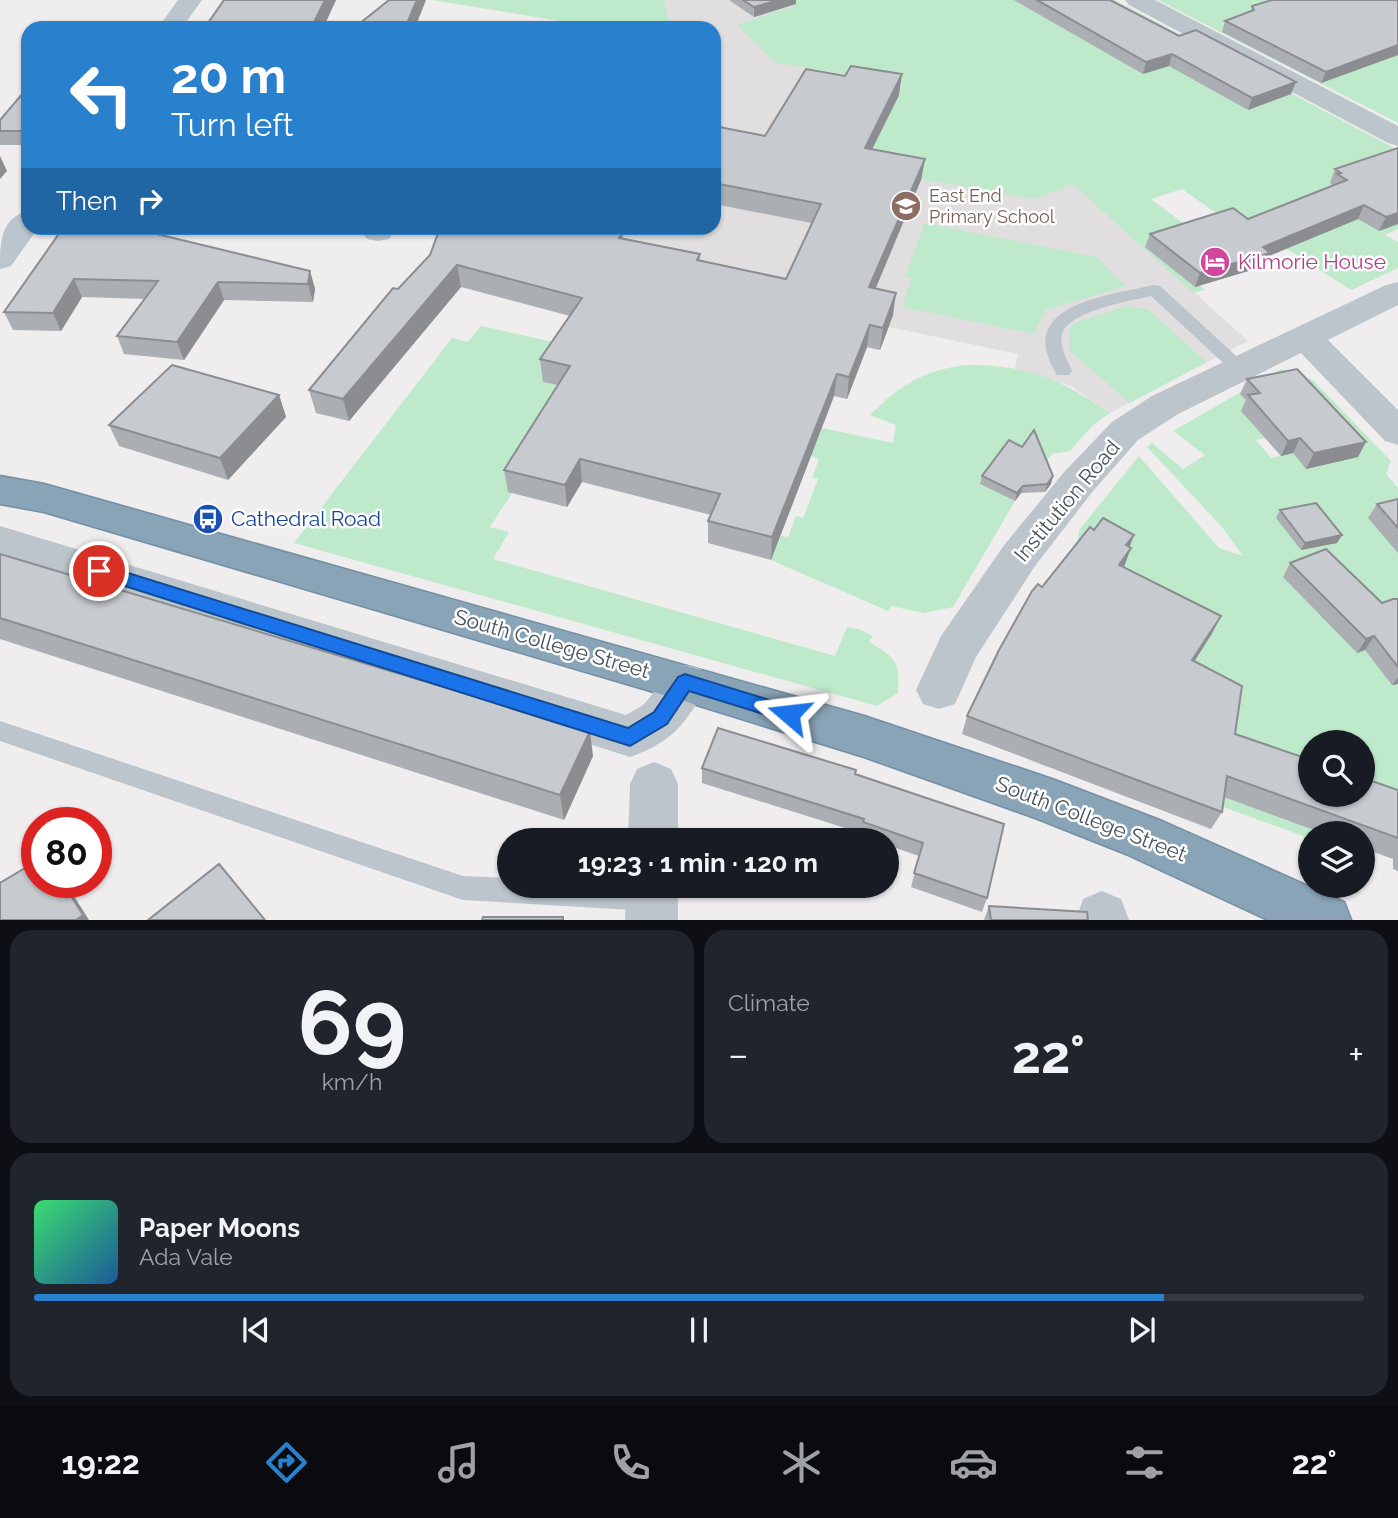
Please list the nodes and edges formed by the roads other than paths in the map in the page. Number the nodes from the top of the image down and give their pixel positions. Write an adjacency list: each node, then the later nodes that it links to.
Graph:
1 (190, 0): 3 (street)
2 (1137, 0): 4 (street)
3 (175, 21)
4 (1398, 137)
5 (21, 230): 6 (street)
6 (0, 259)
7 (1398, 292): 8 (street, Institution Road)
8 (1305, 337): 9 (street, Institution Road); 11 (street)
9 (1239, 368): 10 (lane); 17 (street, Institution Road)
10 (1063, 371)
11 (1398, 432)
12 (0, 475): 14 (highway)
13 (0, 490): 14 (highway)
14 (44, 498): 16 (highway, South College Street)
15 (0, 541): 16 (street)
16 (685, 682): 22 (highway, South College Street)
17 (939, 690)
18 (0, 731): 21 (lane)
19 (654, 784): 20 (street)
20 (653, 828)
21 (651, 901)
22 (1325, 919)

